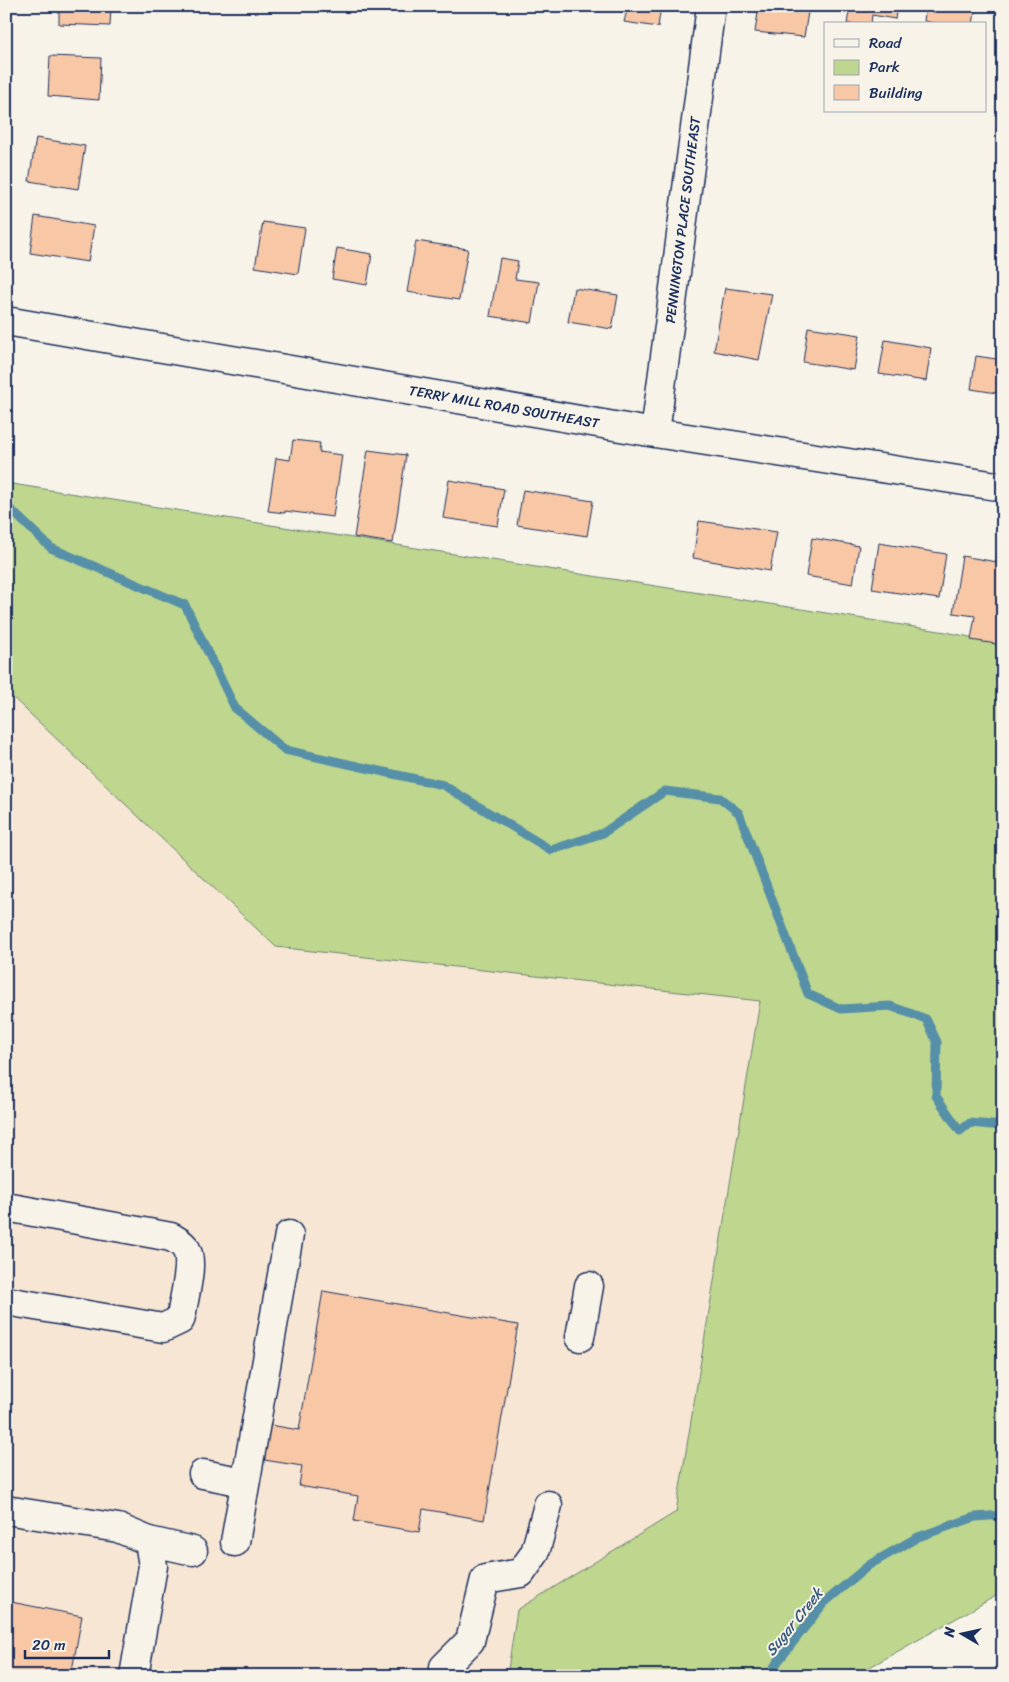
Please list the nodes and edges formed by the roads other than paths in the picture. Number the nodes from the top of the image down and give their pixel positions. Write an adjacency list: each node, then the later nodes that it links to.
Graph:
1 (711, 6): 3 (street, PENNINGTON PLACE SOUTHEAST)
2 (6, 321): 3 (street, TERRY MILL ROAD SOUTHEAST)
3 (655, 433): 4 (street, TERRY MILL ROAD SOUTHEAST)
4 (1003, 487)
5 (6, 1207): 8 (street)
6 (289, 1235): 11 (street)
7 (590, 1286): 9 (street)
8 (6, 1301)
9 (580, 1336)
10 (203, 1474): 11 (street)
11 (244, 1482): 15 (street)
12 (548, 1505): 17 (street)
13 (6, 1510): 14 (street)
14 (149, 1541): 16 (street); 18 (street)
15 (234, 1542)
16 (193, 1551)
17 (444, 1667)
18 (134, 1676)

